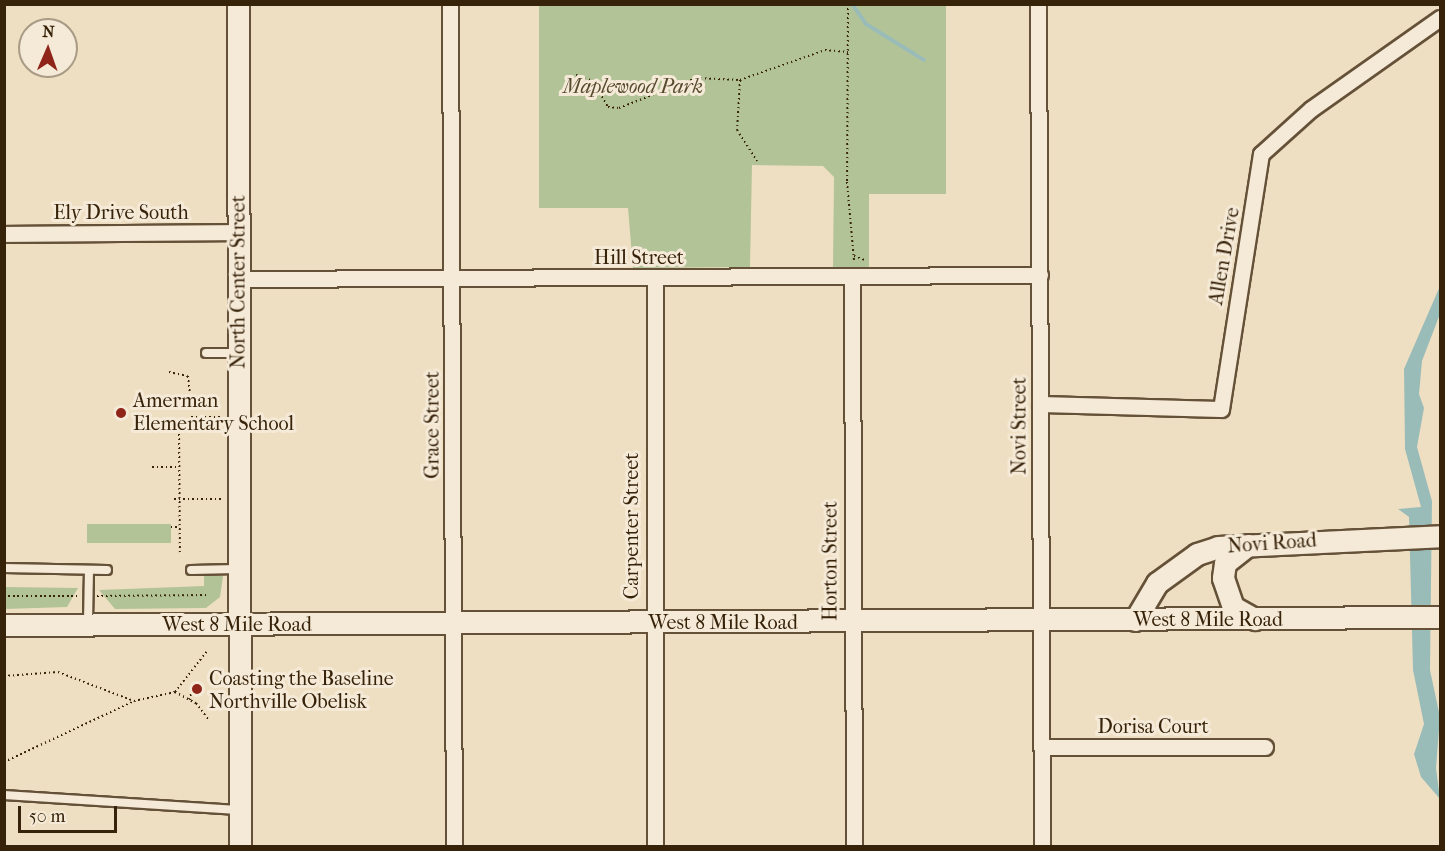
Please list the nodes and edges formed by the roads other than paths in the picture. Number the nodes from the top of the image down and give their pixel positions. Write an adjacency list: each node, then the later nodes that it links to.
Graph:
1 (238, 4): 5 (main road, North Center Street)
2 (450, 4): 9 (street, Grace Street)
3 (1038, 4): 7 (street, Novi Street)
4 (1440, 18): 14 (street, Allen Drive)
5 (238, 232): 6 (street, Ely Drive South); 11 (main road, North Center Street)
6 (4, 234)
7 (1040, 275): 8 (street, Hill Street); 14 (street, Novi Street)
8 (852, 276): 10 (street, Hill Street); 26 (street, Horton Street)
9 (453, 278): 10 (street, Hill Street); 11 (street, Hill Street); 28 (street, Grace Street)
10 (655, 278): 27 (street, Carpenter Street)
11 (239, 279): 13 (main road, North Center Street)
12 (206, 353): 13 (lane)
13 (239, 353): 18 (main road, North Center Street)
14 (1040, 405): 24 (street, Novi Street)
15 (1440, 536): 16 (main road, Novi Road)
16 (1255, 542): 23 (main road); 25 (main road, Novi Road)
17 (7, 566): 19 (lane)
18 (237, 569): 21 (lane); 29 (main road, North Center Street)
19 (89, 570): 20 (lane); 31 (lane)
20 (107, 570)
21 (191, 570)
22 (1440, 617): 23 (main road, West 8 Mile Road)
23 (1255, 619): 25 (main road, West 8 Mile Road)
24 (1041, 620): 25 (main road, West 8 Mile Road); 26 (main road, West 8 Mile Road); 32 (street, Novi Street)
25 (1135, 620)
26 (850, 621): 27 (main road, West 8 Mile Road); 39 (street, Horton Street)
27 (652, 622): 28 (main road, West 8 Mile Road); 38 (street, Carpenter Street)
28 (452, 623): 29 (main road, West 8 Mile Road); 37 (street, Grace Street)
29 (236, 624): 31 (main road, West 8 Mile Road); 35 (main road, North Center Street)
30 (4, 625): 31 (main road, West 8 Mile Road)
31 (88, 625)
32 (1042, 747): 33 (street, Dorisa Court); 40 (street, Novi Street)
33 (1265, 747)
34 (4, 795): 35 (lane)
35 (239, 810): 36 (main road, North Center Street)
36 (240, 846)
37 (454, 846)
38 (655, 846)
39 (854, 846)
40 (1042, 846)

